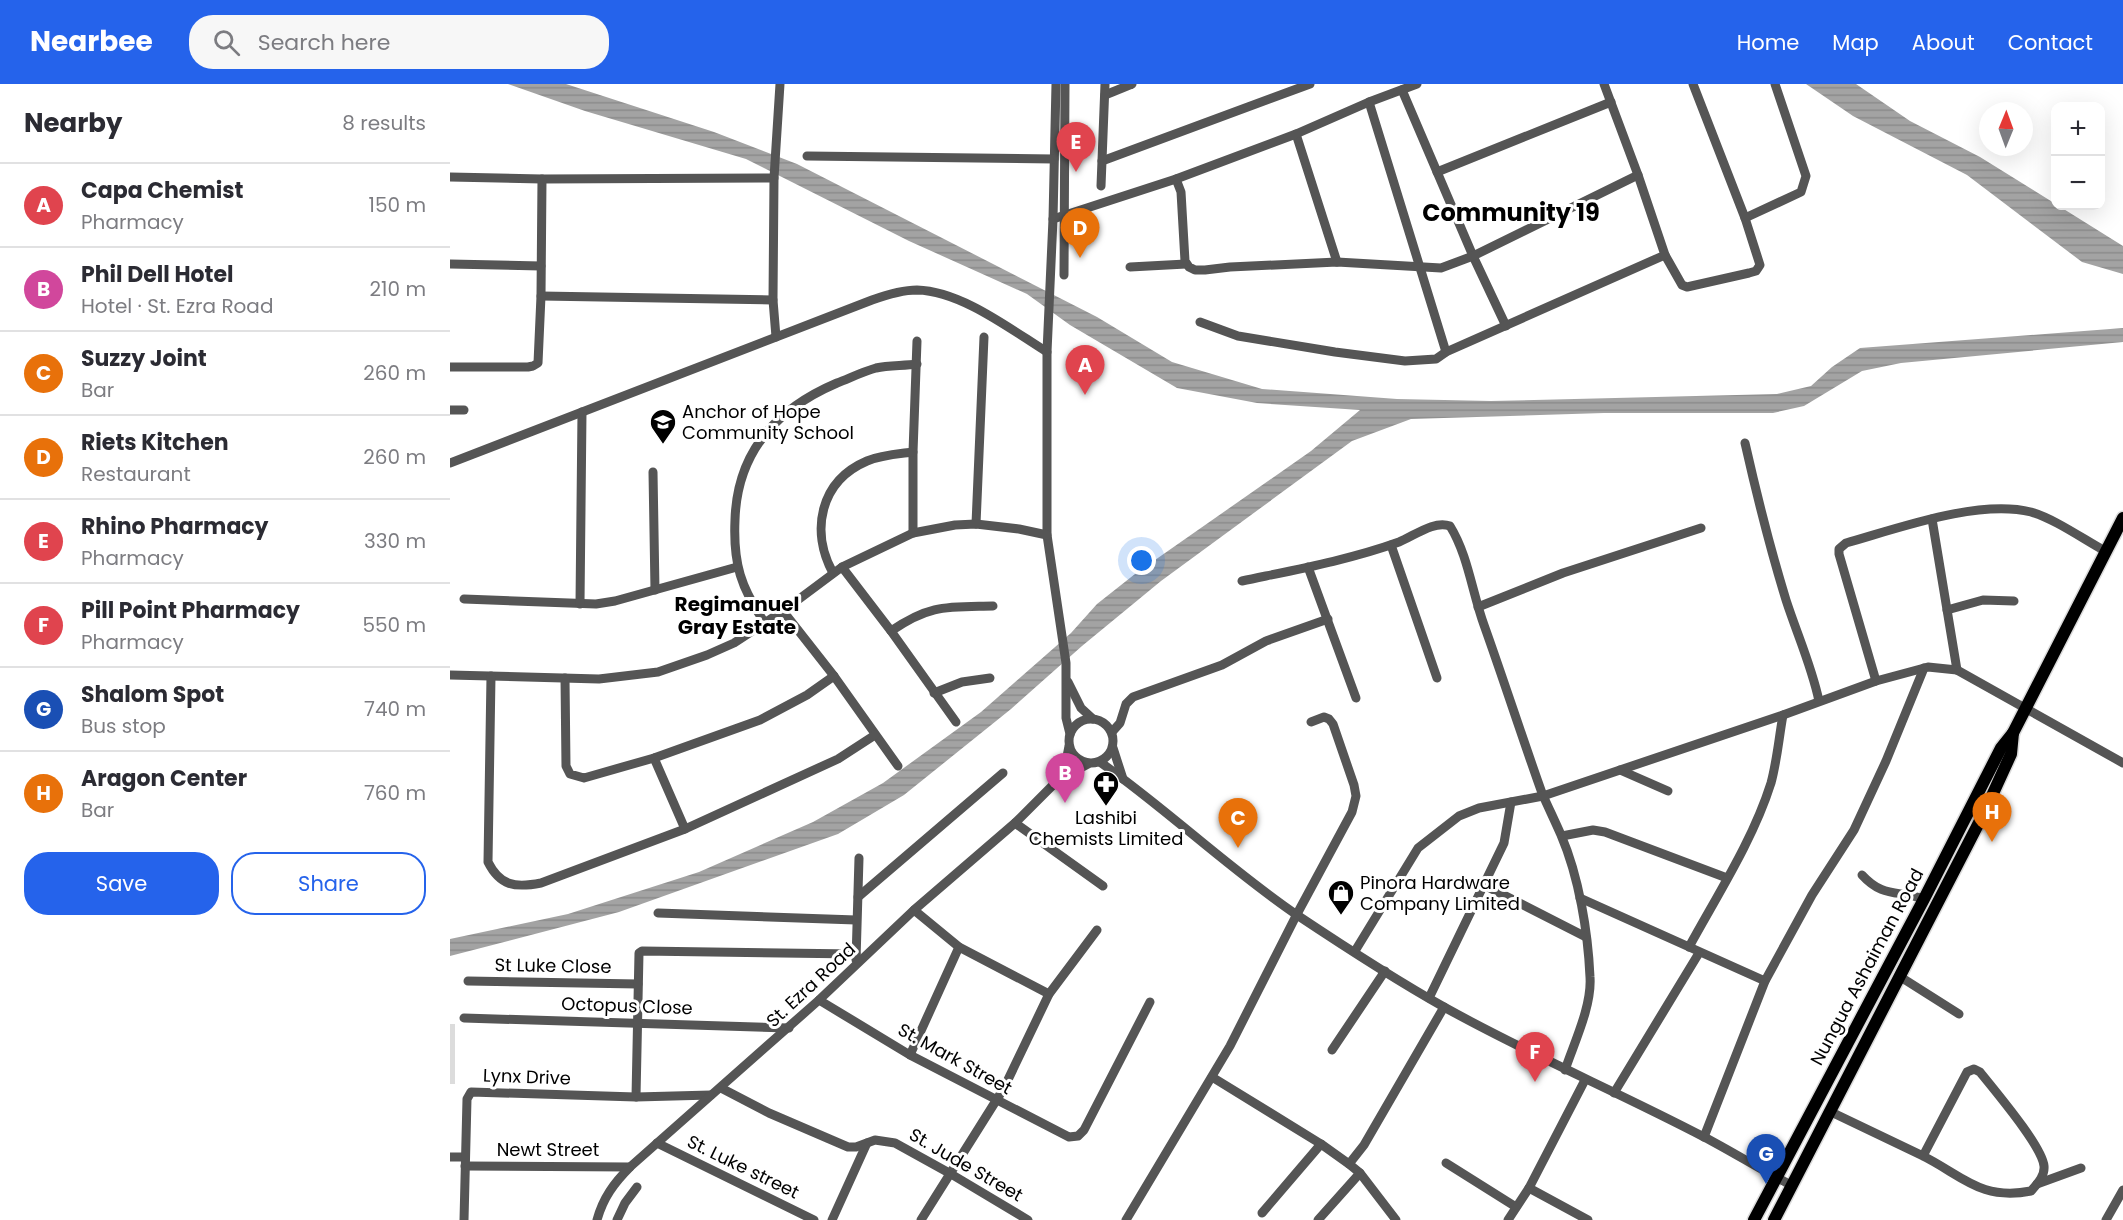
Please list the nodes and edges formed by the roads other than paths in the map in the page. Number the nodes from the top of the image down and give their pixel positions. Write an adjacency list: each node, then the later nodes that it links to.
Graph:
1 (780, 84): 22 (street)
2 (1056, 84): 17 (street)
3 (1065, 84): 26 (street)
4 (1105, 84): 12 (street)
5 (1132, 84): 12 (street)
6 (1310, 84): 18 (street)
7 (1417, 84): 11 (street)
8 (1605, 84): 14 (street)
9 (1693, 84): 27 (street)
10 (1775, 84): 27 (street)
11 (1402, 90): 13 (street); 19 (street)
12 (1105, 95): 18 (street)
13 (1369, 102): 15 (street); 35 (street)
14 (1611, 102): 19 (street); 20 (street)
15 (1296, 134): 24 (street); 31 (street)
16 (807, 156): 17 (street)
17 (1054, 159): 28 (street)
18 (1102, 161): 25 (street)
19 (1437, 172): 30 (street)
20 (1638, 175): 29 (street); 30 (street)
21 (450, 177): 23 (street)
22 (774, 177): 23 (street); 39 (street)
23 (542, 179): 34 (street)
24 (1176, 179): 26 (street); 33 (street)
25 (1101, 186)
26 (1064, 215): 28 (street); 37 (street)
27 (1745, 218): 29 (street)
28 (1053, 219): 45 (street)
29 (1665, 255): 41 (street)
30 (1473, 256): 35 (street); 41 (street)
31 (1337, 262): 33 (street); 35 (street)
32 (450, 264): 34 (street)
33 (1186, 264): 36 (street)
34 (541, 266): 38 (street)
35 (1419, 266): 46 (street)
36 (1130, 267)
37 (1064, 275)
38 (541, 296): 39 (street); 48 (street)
39 (773, 300): 42 (street)
40 (1200, 322): 46 (street)
41 (1506, 326): 46 (street)
42 (776, 337): 45 (street); 51 (street)
43 (984, 337): 58 (street)
44 (917, 341): 47 (street)
45 (1047, 352): 61 (street)
46 (1446, 352)
47 (917, 364): 53 (street); 64 (street)
48 (450, 367)
49 (450, 410): 50 (street)
50 (464, 410)
51 (582, 412): 54 (street); 72 (street)
52 (1746, 443): 92 (street)
53 (913, 452): 60 (street); 67 (street)
54 (450, 463)
55 (653, 472): 69 (street)
56 (2123, 518): 63 (main road, Nungua Ashaiman Road)
57 (1932, 519): 63 (street); 75 (street); 89 (street)
58 (976, 524): 60 (street); 61 (street)
59 (1701, 528): 74 (street)
60 (913, 533): 65 (street)
61 (1047, 535): 88 (street)
62 (1391, 544): 66 (street); 74 (street); 87 (street)
63 (2105, 551): 93 (main road, Nungua Ashaiman Road)
64 (737, 567): 69 (street); 78 (street)
65 (842, 567): 67 (street); 79 (street)
66 (1308, 567): 68 (street); 77 (street)
67 (833, 573): 76 (street)
68 (1242, 581)
69 (655, 590): 72 (street)
70 (464, 599): 72 (street)
71 (2014, 601): 75 (street)
72 (580, 604)
73 (993, 606): 79 (street)
74 (1478, 607): 114 (street)
75 (1947, 610): 81 (street)
76 (783, 611): 78 (street); 84 (street)
77 (1328, 619): 91 (street); 98 (street)
78 (765, 623): 85 (street)
79 (891, 631): 90 (street)
80 (1924, 668): 81 (street); 89 (street); 142 (street)
81 (1957, 670): 93 (street)
82 (450, 675): 83 (street)
83 (491, 676): 85 (street); 117 (street)
84 (834, 676): 100 (street); 104 (street)
85 (565, 678): 104 (street)
86 (990, 678): 90 (street)
87 (1437, 678)
88 (1067, 681): 95 (street); 99 (street)
89 (1876, 681): 92 (street)
90 (934, 693): 96 (street)
91 (1356, 698)
92 (1819, 701): 94 (street)
93 (2026, 707): 103 (main road, Nungua Ashaiman Road); 106 (street)
94 (1783, 715): 109 (street); 121 (street)
95 (1093, 719): 98 (street); 99 (street)
96 (956, 722)
97 (1311, 722): 129 (street)
98 (1112, 732): 102 (street)
99 (1070, 734): 101 (street)
100 (875, 735): 108 (street); 117 (street)
101 (1069, 745): 107 (street); 112 (street)
102 (1113, 748): 105 (street); 111 (street)
103 (2006, 751): 126 (main road, Nungua Ashaiman Road); 140 (main road, Nungua Ashaiman Road)
104 (654, 758): 117 (street)
105 (1100, 762): 107 (street); 111 (street)
106 (2123, 763)
107 (1088, 764): 112 (street)
108 (898, 766)
109 (1620, 770): 113 (street); 114 (street)
110 (1003, 773): 124 (street)
111 (1123, 778): 129 (street)
112 (1058, 780): 116 (street, St. Ezra Road)
113 (1668, 792)
114 (1543, 796): 115 (street); 118 (street)
115 (1511, 802): 122 (street); 135 (street)
116 (1015, 823): 123 (street); 127 (street, St. Ezra Road)
117 (685, 829)
118 (1562, 836): 121 (street); 125 (street)
119 (859, 858): 124 (street)
120 (1862, 875): 126 (street)
121 (1727, 878): 134 (street)
122 (1484, 885): 132 (street); 145 (street)
123 (1103, 886)
124 (858, 897): 130 (street)
125 (1580, 898): 132 (street); 134 (street)
126 (1924, 899): 177 (main road, Nungua Ashaiman Road)
127 (914, 910): 133 (street); 138 (street, St. Ezra Road)
128 (658, 913): 130 (street)
129 (1297, 914): 135 (street); 156 (street)
130 (856, 920): 137 (street)
131 (1096, 930): 144 (street)
132 (1586, 937): 155 (street)
133 (959, 947): 144 (street); 154 (street)
134 (1689, 947): 136 (street)
135 (1355, 951): 139 (street)
136 (1699, 953): 142 (street); 159 (street)
137 (856, 954): 138 (street); 143 (street)
138 (856, 965): 146 (street, St. Ezra Road)
139 (1386, 971): 145 (street); 153 (street)
140 (1899, 976): 149 (street); 163 (main road, Nungua Ashaiman Road)
141 (468, 981): 143 (street, St Luke Close)
142 (1765, 981): 164 (street)
143 (638, 984): 151 (street)
144 (1049, 994): 162 (street)
145 (1429, 998): 148 (street)
146 (819, 1000): 152 (street, St. Ezra Road); 154 (street, St. Mark Street)
147 (1150, 1002): 162 (street, St. Mark Street)
148 (1444, 1007): 155 (street); 172 (street)
149 (1959, 1014)
150 (464, 1018): 151 (street, Octopus Close)
151 (637, 1023): 152 (street, Octopus Close); 161 (street)
152 (789, 1028): 158 (street, St. Ezra Road)
153 (1332, 1050)
154 (910, 1055): 162 (street, St. Mark Street)
155 (1565, 1070): 157 (street)
156 (1212, 1077): 167 (street); 192 (street)
157 (1585, 1080): 159 (street); 181 (street)
158 (721, 1088): 160 (street, St. Ezra Road); 166 (street, St. Jude Street)
159 (1614, 1093): 164 (street)
160 (711, 1095): 161 (street, Lynx Drive); 165 (street, St. Ezra Road)
161 (636, 1097): 170 (street, Lynx Drive)
162 (996, 1101): 176 (street)
163 (1829, 1111): 168 (street); 179 (main road, Nungua Ashaiman Road)
164 (1704, 1137): 177 (street)
165 (657, 1143): 173 (street, St. Ezra Road); 188 (street, St. Luke street)
166 (867, 1143): 176 (street, St. Jude Street); 189 (street)
167 (1321, 1144): 172 (street); 184 (street)
168 (1923, 1156): 178 (street); 178 (street)
169 (450, 1157): 170 (street, Newt Street)
170 (465, 1162): 173 (street, Newt Street); 185 (street, Lynx Drive)
171 (1446, 1163): 183 (street)
172 (1349, 1164): 175 (street)
173 (630, 1167): 186 (street, St. Ezra Road)
174 (2081, 1168): 178 (street)
175 (1360, 1173): 193 (street); 194 (street)
176 (951, 1174): 190 (street); 191 (street, St. Jude Street)
177 (1776, 1178): 179 (street); 197 (main road, Nungua Ashaiman Road)
178 (2037, 1184)
179 (1791, 1185): 198 (main road, Nungua Ashaiman Road)
180 (637, 1187): 187 (street)
181 (1529, 1188): 183 (street); 196 (street)
182 (2123, 1190): 199 (street)
183 (1516, 1207): 195 (street)
184 (1262, 1213)
185 (465, 1220)
186 (597, 1220)
187 (617, 1220)
188 (814, 1220)
189 (832, 1220)
190 (921, 1220)
191 (1028, 1220)
192 (1126, 1220)
193 (1318, 1220)
194 (1396, 1220)
195 (1508, 1220)
196 (1588, 1220)
197 (1754, 1220)
198 (1774, 1220)
199 (2106, 1220)

